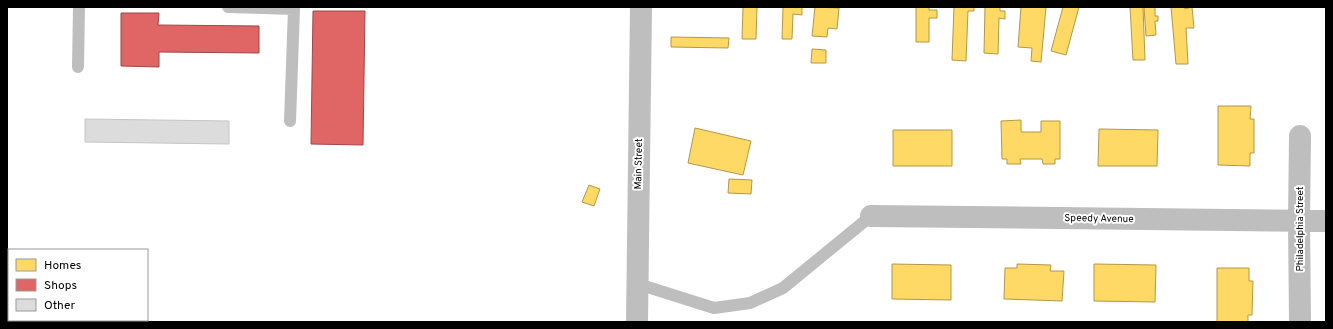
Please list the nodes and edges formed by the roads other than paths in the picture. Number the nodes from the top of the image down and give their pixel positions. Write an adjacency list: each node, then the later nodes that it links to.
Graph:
1 (79, 7): 4 (lane)
2 (228, 7): 5 (lane)
3 (641, 7): 10 (street, Main Street)
4 (78, 67)
5 (290, 121)
6 (1300, 136): 8 (street, Philadelphia Street)
7 (871, 216): 8 (street, Speedy Avenue); 10 (lane)
8 (1299, 221): 9 (street, Speedy Avenue); 12 (street, Philadelphia Street)
9 (1326, 221)
10 (638, 284): 11 (street, Main Street)
11 (637, 322)
12 (1300, 322)

